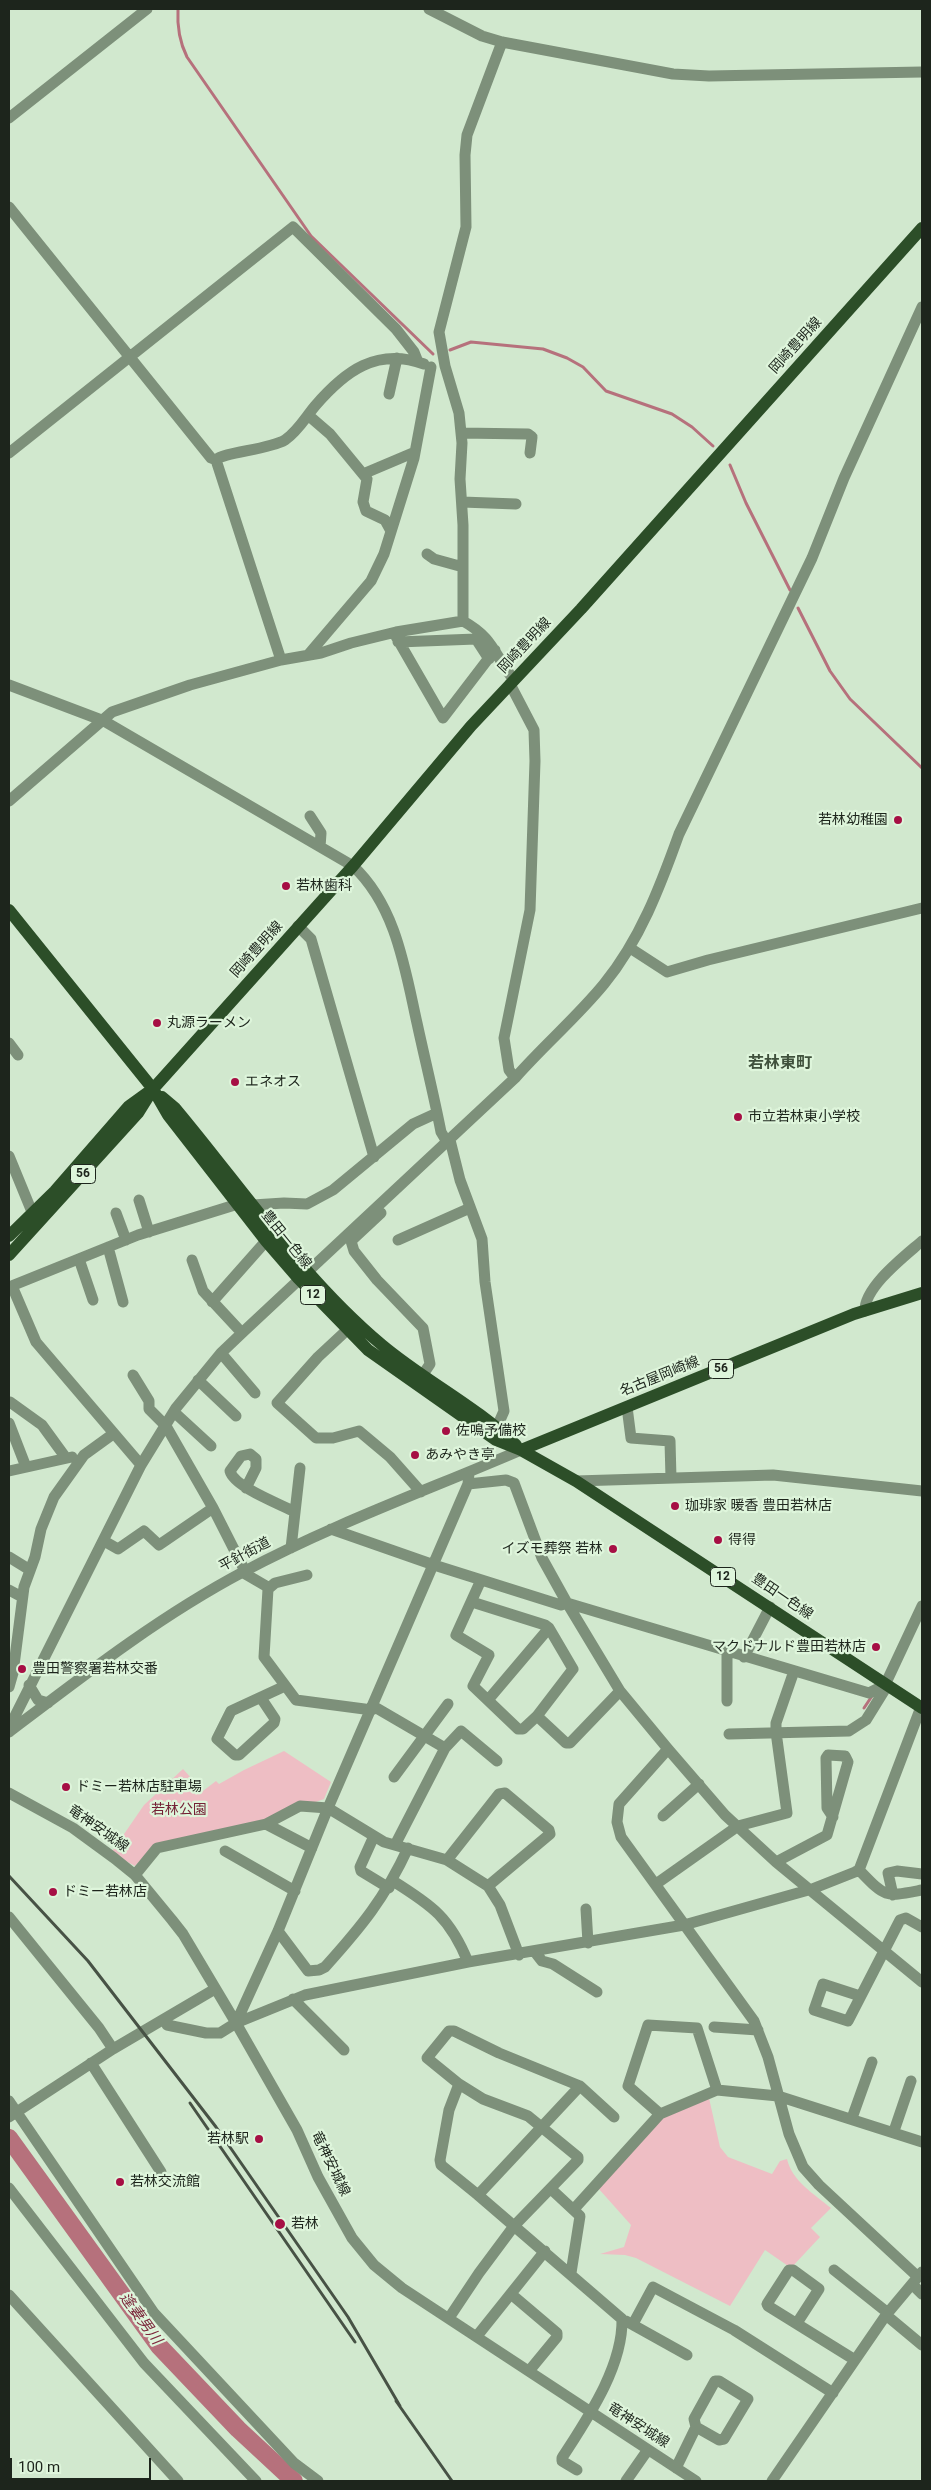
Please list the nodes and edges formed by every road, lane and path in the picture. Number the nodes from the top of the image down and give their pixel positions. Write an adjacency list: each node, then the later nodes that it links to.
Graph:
1 (147, 9): 5 (street)
2 (429, 9): 3 (street)
3 (502, 42): 4 (street); 12 (street)
4 (922, 72)
5 (9, 118)
6 (9, 207): 9 (street)
7 (922, 228): 32 (main road, 岡崎豊明線)
8 (922, 307): 42 (street)
9 (130, 357): 11 (street); 18 (street); 20 (street)
10 (397, 358): 11 (street); 14 (street); 15 (street)
11 (418, 362): 13 (street)
12 (445, 366): 13 (street); 16 (street)
13 (431, 367): 17 (street)
14 (389, 394)
15 (308, 415): 20 (street); 21 (street)
16 (461, 433): 19 (street); 22 (street)
17 (415, 452): 21 (street); 24 (street)
18 (9, 453)
19 (530, 453)
20 (216, 460): 31 (street)
21 (363, 474): 24 (street)
22 (462, 502): 23 (street); 26 (street)
23 (516, 504)
24 (391, 531): 29 (street)
25 (427, 554): 26 (street)
26 (463, 567): 27 (street)
27 (463, 621): 28 (street); 30 (street)
28 (396, 637): 29 (street); 30 (street); 30 (street)
29 (308, 655): 31 (street)
30 (492, 655): 32 (street)
31 (281, 660): 34 (street)
32 (512, 682): 38 (main road, 岡崎豊明線); 43 (street)
33 (10, 687): 34 (street)
34 (104, 721): 35 (street); 37 (street)
35 (9, 801)
36 (310, 816): 37 (street)
37 (320, 847): 38 (street)
38 (353, 866): 41 (main road, 岡崎豊明線); 45 (street)
39 (922, 908): 42 (street)
40 (9, 910): 44 (main road, 豊田一色線 / 12)
41 (298, 926): 44 (main road, 岡崎豊明線); 48 (street)
42 (630, 948): 43 (street)
43 (515, 1078): 46 (street)
44 (153, 1089): 51 (main road, 豊田一色線 / 12); 52 (main road, 豊田一色線 / 12); 54 (main road, 56); 63 (main road, 56)
45 (437, 1113): 46 (street); 48 (street)
46 (448, 1141): 49 (street); 53 (street)
47 (9, 1156): 54 (street)
48 (374, 1156): 52 (street)
49 (432, 1156): 66 (street); 77 (street)
50 (139, 1200): 56 (street)
51 (238, 1204): 56 (street); 60 (main road, 豊田一色線 / 12)
52 (253, 1205): 66 (main road, 豊田一色線 / 12)
53 (470, 1208): 59 (street); 86 (street)
54 (32, 1212): 57 (main road, 56)
55 (116, 1213): 58 (street)
56 (149, 1232): 58 (street)
57 (9, 1236)
58 (126, 1240): 62 (street)
59 (398, 1240)
60 (266, 1241): 66 (main road, 豊田一色線 / 12); 71 (street)
61 (922, 1241): 72 (street)
62 (108, 1247): 64 (street); 70 (street)
63 (9, 1256)
64 (78, 1259): 67 (street); 69 (street)
65 (192, 1260): 71 (street)
66 (302, 1274): 73 (main road, 豊田一色線 / 12); 74 (street); 77 (main road, 豊田一色線 / 12)
67 (11, 1287): 87 (street)
68 (922, 1293): 72 (main road, 名古屋岡崎線 / 56)
69 (93, 1300)
70 (122, 1302)
71 (212, 1302): 74 (street)
72 (865, 1310): 81 (main road, 名古屋岡崎線 / 56)
73 (347, 1330): 89 (main road, 豊田一色線 / 12); 101 (street)
74 (242, 1333): 75 (street)
75 (221, 1353): 78 (street); 79 (street)
76 (133, 1375): 85 (street)
77 (422, 1376): 86 (main road, 豊田一色線 / 12)
78 (198, 1380): 82 (street); 83 (street)
79 (255, 1393)
80 (10, 1402): 91 (street)
81 (627, 1407): 89 (main road, 名古屋岡崎線 / 56); 97 (street)
82 (174, 1412): 85 (street); 88 (street)
83 (236, 1416)
84 (9, 1423): 93 (street)
85 (166, 1426): 92 (street); 102 (street)
86 (497, 1427): 89 (main road, 豊田一色線 / 12)
87 (113, 1434): 90 (street); 92 (street)
88 (211, 1446)
89 (521, 1450): 96 (street, 平針街道); 98 (main road, 豊田一色線 / 12)
90 (84, 1455): 91 (street); 109 (street)
91 (66, 1458): 93 (street)
92 (141, 1465): 105 (street)
93 (26, 1466): 95 (street)
94 (300, 1468): 103 (street)
95 (9, 1471)
96 (469, 1478): 101 (street, 平針街道); 108 (street); 117 (street)
97 (671, 1478): 98 (street); 100 (street)
98 (576, 1481): 119 (main road, 豊田一色線 / 12)
99 (246, 1488): 103 (street)
100 (922, 1491)
101 (421, 1492): 104 (street, 平針街道)
102 (213, 1508): 105 (street); 110 (street)
103 (295, 1512): 106 (street)
104 (331, 1529): 106 (street, 平針街道); 108 (street)
105 (104, 1541): 124 (street)
106 (291, 1548): 110 (street, 平針街道)
107 (9, 1557): 109 (street)
108 (434, 1565): 112 (street); 134 (street)
109 (30, 1570): 115 (street)
110 (244, 1572): 113 (street); 132 (street, 平針街道)
111 (307, 1575): 113 (street)
112 (481, 1580): 116 (street); 117 (street)
113 (268, 1589): 125 (street)
114 (9, 1590): 115 (street)
115 (22, 1597): 127 (street)
116 (472, 1602): 120 (street); 130 (street)
117 (566, 1604): 121 (street); 128 (street)
118 (922, 1606): 126 (street)
119 (770, 1607): 122 (street); 126 (main road, 豊田一色線 / 12)
120 (549, 1628): 130 (street); 137 (street)
121 (727, 1651): 122 (street); 131 (street)
122 (744, 1656): 123 (street)
123 (794, 1671): 126 (street); 140 (street)
124 (29, 1685): 132 (street); 136 (street)
125 (285, 1686): 129 (street); 134 (street)
126 (886, 1686): 135 (main road, 豊田一色線 / 12); 140 (street)
127 (9, 1687)
128 (620, 1691): 137 (street); 144 (street)
129 (261, 1698): 129 (street)
130 (488, 1700): 137 (street)
131 (727, 1701)
132 (48, 1703): 139 (street, 平針街道)
133 (448, 1704): 142 (street)
134 (372, 1708): 142 (street); 149 (street)
135 (921, 1708): 161 (street)
136 (13, 1710): 138 (street)
137 (537, 1716)
138 (9, 1728)
139 (9, 1732)
140 (776, 1732): 141 (street); 153 (street)
141 (729, 1734)
142 (424, 1736): 143 (street); 146 (street)
143 (445, 1748): 145 (street); 155 (street)
144 (668, 1750): 147 (street); 165 (street)
145 (497, 1761)
146 (394, 1776)
147 (699, 1784): 150 (street); 153 (street)
148 (9, 1794): 163 (street, 竜神安城線)
149 (328, 1808): 152 (street); 154 (street); 156 (street)
150 (663, 1816)
151 (833, 1817): 151 (street); 160 (street)
152 (266, 1824): 156 (street); 163 (street)
153 (738, 1826): 160 (street); 165 (street)
154 (374, 1836): 155 (street); 164 (street)
155 (395, 1845): 157 (street)
156 (312, 1848): 169 (street)
157 (408, 1848): 159 (street); 164 (street)
158 (225, 1851): 169 (street)
159 (447, 1860): 166 (street); 166 (street)
160 (776, 1862): 167 (street)
161 (859, 1870): 167 (street); 170 (street)
162 (922, 1874): 170 (street)
163 (135, 1875): 182 (street, 竜神安城線)
164 (391, 1884): 175 (street); 180 (street)
165 (656, 1884): 173 (street)
166 (488, 1886): 179 (street)
167 (812, 1889): 173 (street); 177 (street)
168 (922, 1890): 170 (street)
169 (295, 1891): 175 (street)
170 (893, 1895)
171 (586, 1909): 176 (street)
172 (9, 1917): 190 (street)
173 (684, 1925): 176 (street); 189 (street)
174 (922, 1927): 177 (street)
175 (278, 1932): 186 (street)
176 (588, 1943): 178 (street)
177 (884, 1950): 181 (street); 184 (street)
178 (535, 1952): 179 (street); 183 (street)
179 (519, 1955): 180 (street)
180 (468, 1962): 185 (street)
181 (922, 1982)
182 (215, 1989): 186 (street, 竜神安城線); 190 (street)
183 (597, 1992)
184 (860, 1996)
185 (293, 1999): 186 (street); 191 (street)
186 (236, 2023): 187 (street); 221 (street, 竜神安城線)
187 (167, 2025)
188 (714, 2027): 189 (street)
189 (758, 2030): 198 (street)
190 (114, 2049): 193 (street)
191 (344, 2050)
192 (872, 2062): 203 (street)
193 (91, 2064): 200 (street); 207 (street)
194 (911, 2081): 205 (street)
195 (459, 2084): 196 (street); 204 (street); 210 (street)
196 (580, 2086): 202 (street); 204 (street)
197 (717, 2090): 198 (street); 201 (street); 201 (street)
198 (778, 2096): 203 (street); 216 (street)
199 (9, 2101): 200 (street)
200 (13, 2114): 237 (street)
201 (660, 2114): 211 (street)
202 (614, 2117)
203 (852, 2118): 205 (street)
204 (542, 2126): 209 (street); 210 (street)
205 (894, 2131): 206 (street)
206 (922, 2142)
207 (161, 2172)
208 (9, 2188): 236 (street)
209 (551, 2189): 211 (street); 212 (street)
210 (478, 2195): 212 (street)
211 (574, 2209): 215 (street)
212 (514, 2226): 213 (street); 221 (street)
213 (545, 2251): 215 (street); 217 (street)
214 (834, 2270): 220 (street)
215 (571, 2273): 222 (street)
216 (917, 2278): 218 (street); 220 (street)
217 (511, 2294): 224 (street); 228 (street)
218 (922, 2294)
219 (9, 2295): 235 (street)
220 (887, 2314): 225 (street); 227 (street)
221 (449, 2318): 224 (street, 竜神安城線)
222 (627, 2321): 226 (street); 229 (street); 230 (street)
223 (797, 2323): 223 (street); 227 (street)
224 (477, 2336): 228 (street, 竜神安城線)
225 (922, 2344)
226 (687, 2355)
227 (854, 2360): 229 (street)
228 (529, 2372): 230 (street, 竜神安城線)
229 (833, 2393): 240 (street)
230 (591, 2413): 232 (street, 竜神安城線); 234 (street)
231 (696, 2427): 231 (street); 233 (street)
232 (647, 2450): 233 (street, 竜神安城線); 238 (street)
233 (676, 2468): 239 (street, 竜神安城線)
234 (576, 2470)
235 (178, 2481)
236 (256, 2481)
237 (318, 2481)
238 (626, 2481)
239 (696, 2481)
240 (772, 2481)

